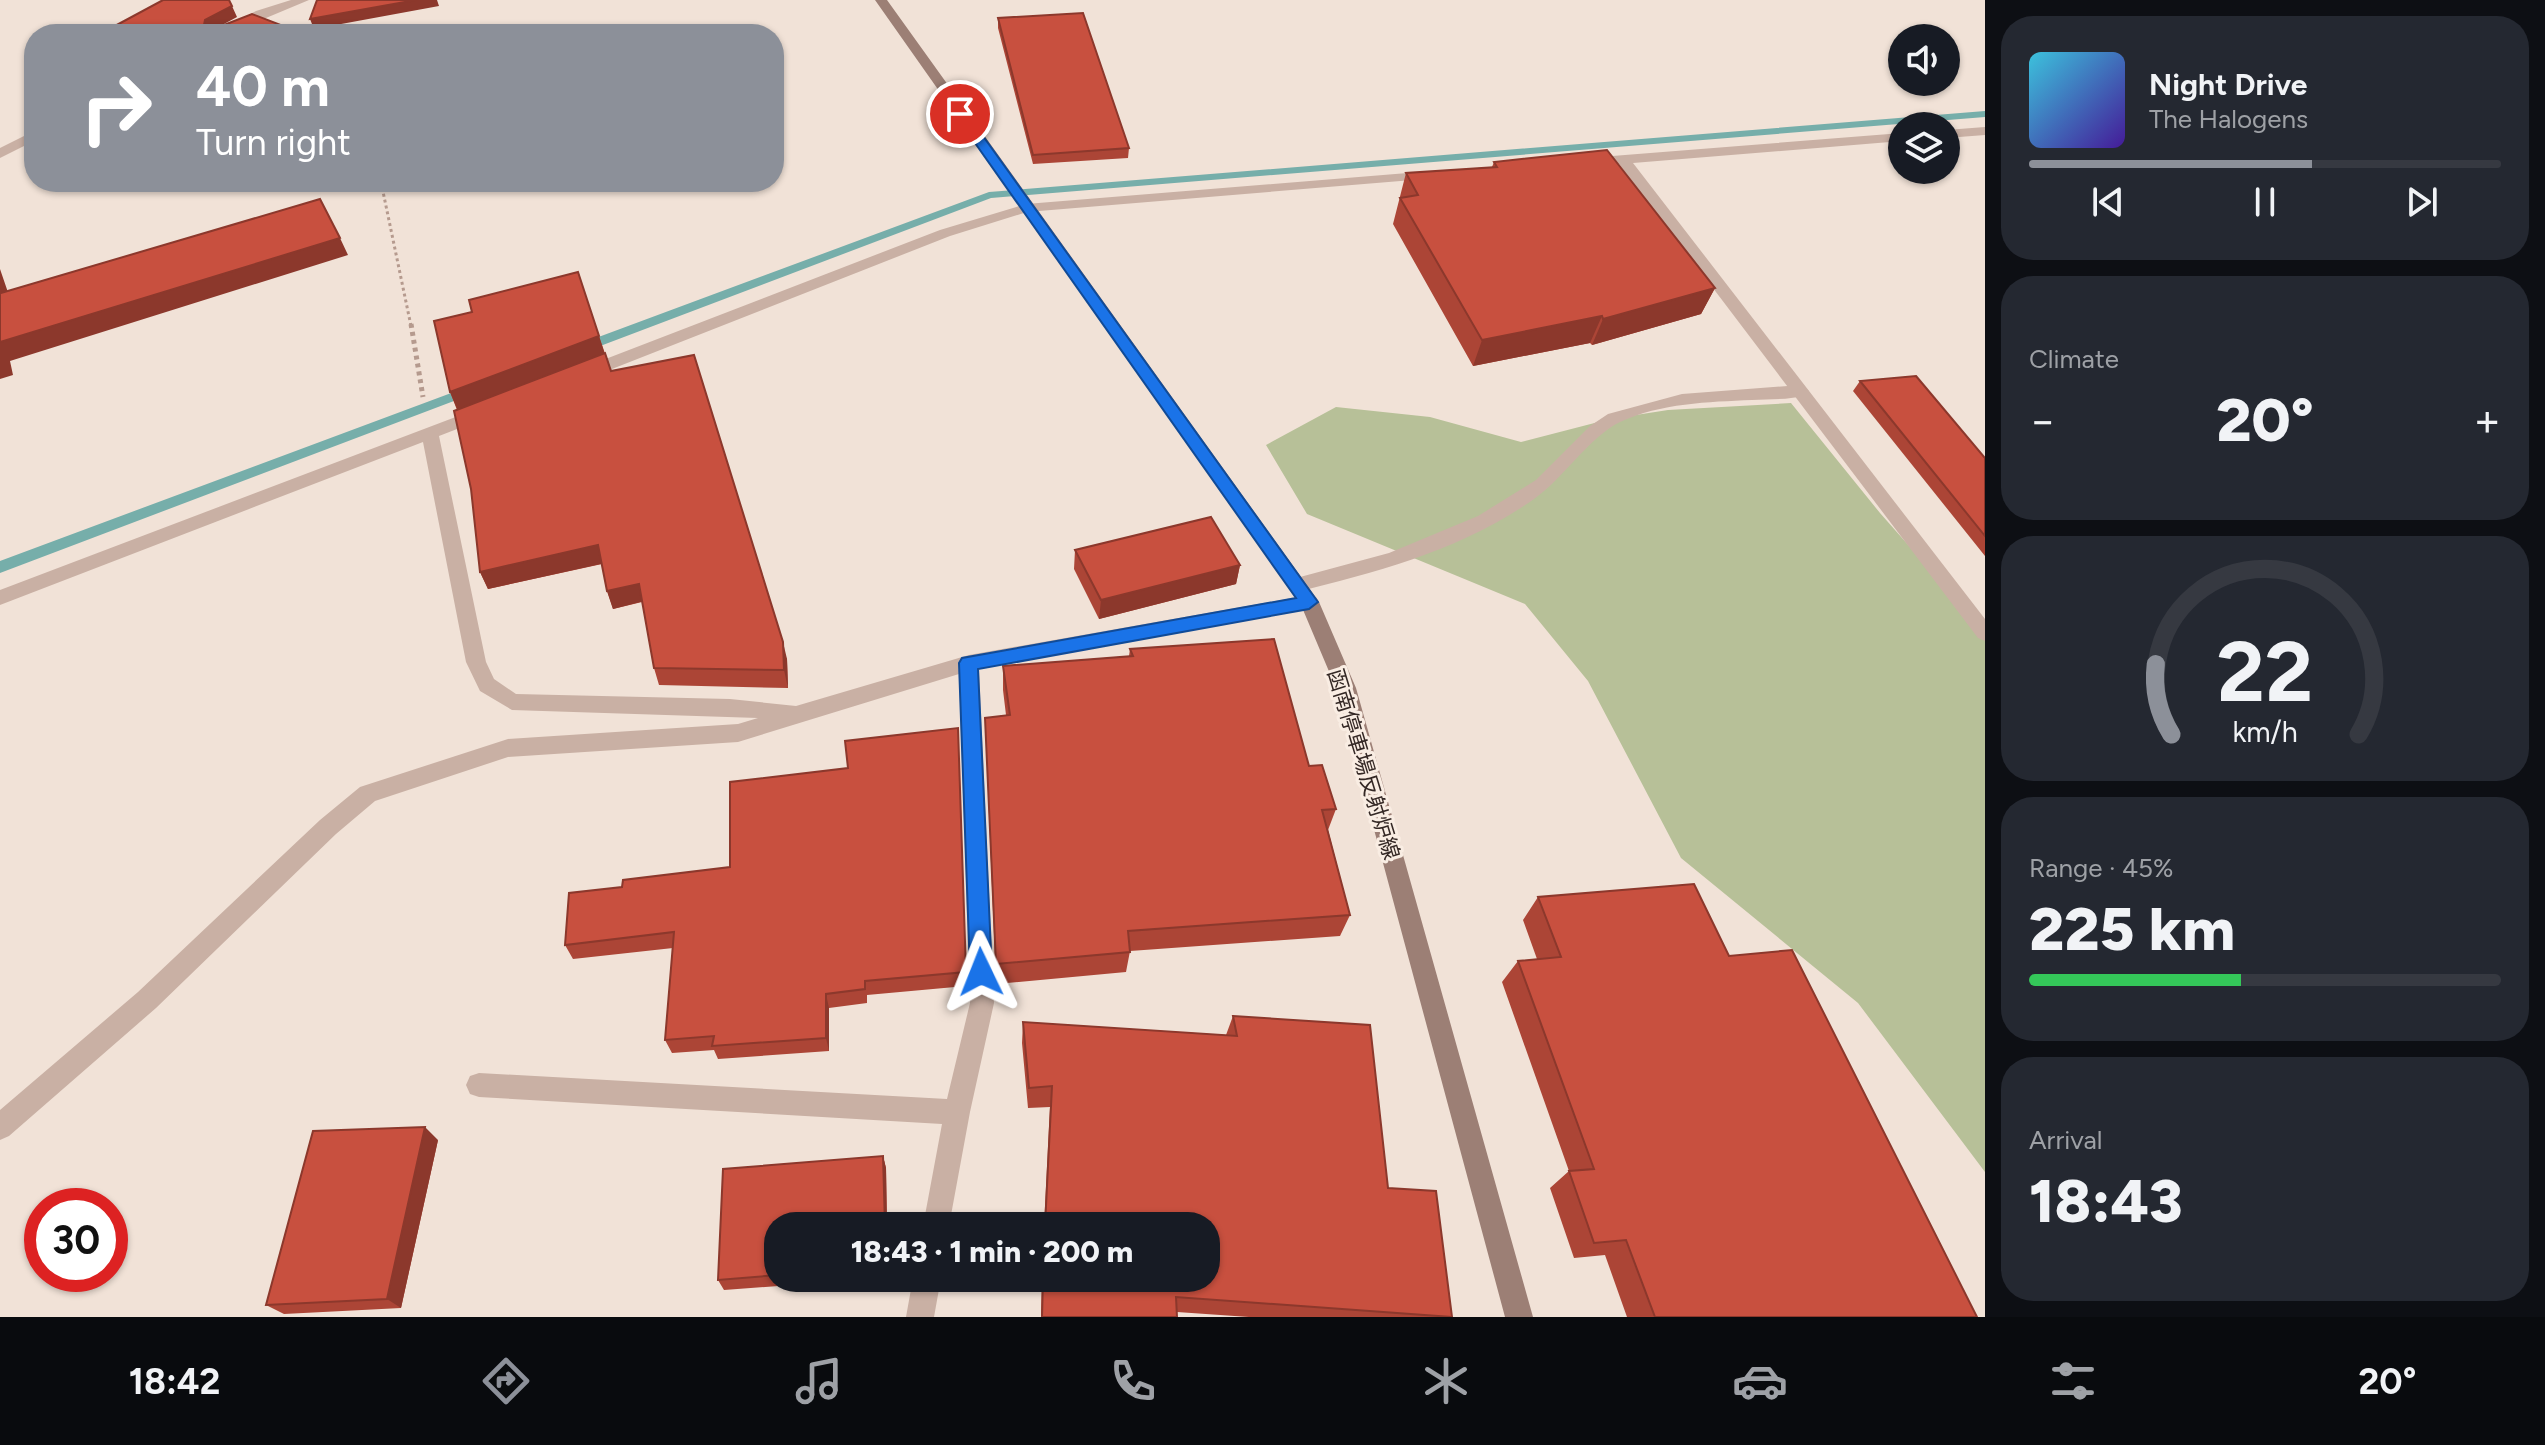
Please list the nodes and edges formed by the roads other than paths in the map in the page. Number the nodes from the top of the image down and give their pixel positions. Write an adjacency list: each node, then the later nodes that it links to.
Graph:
1 (303, 0): 3 (street)
2 (881, 0): 12 (main road, 函南停車場反射炉線)
3 (239, 24)
4 (1985, 131): 5 (street)
5 (1960, 133)
6 (1888, 138): 9 (street)
7 (24, 141): 8 (street)
8 (0, 154)
9 (1623, 159): 10 (street); 14 (street)
10 (1576, 163)
11 (1450, 173): 12 (street)
12 (1025, 206): 13 (street); 17 (main road, 函南停車場反射炉線)
13 (562, 382)
14 (1801, 391): 17 (street); 19 (street)
15 (503, 405): 16 (street)
16 (430, 433): 18 (street); 21 (street)
17 (1302, 594): 20 (street); 28 (main road, 函南停車場反射炉線)
18 (0, 598)
19 (1985, 633)
20 (969, 663): 21 (street); 23 (street)
21 (798, 713): 24 (street)
22 (479, 1085): 23 (street)
23 (957, 1112): 25 (street)
24 (0, 1127)
25 (939, 1212)
26 (924, 1292): 27 (street)
27 (920, 1317)
28 (1519, 1317)

